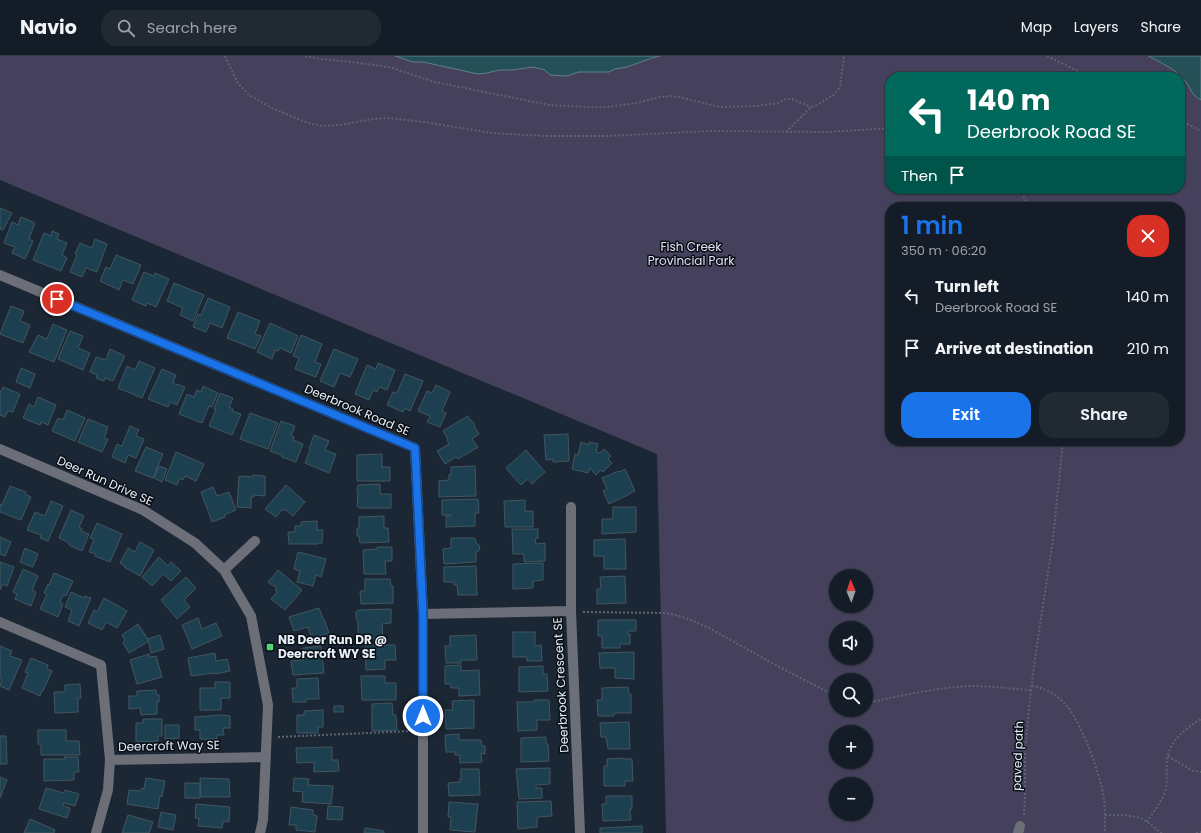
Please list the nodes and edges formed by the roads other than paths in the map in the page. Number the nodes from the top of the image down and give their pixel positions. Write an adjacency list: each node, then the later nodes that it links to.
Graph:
1 (0, 275): 7 (street, Deerbrook Road SE)
2 (0, 450): 5 (street, Deer Run Drive SE)
3 (571, 506): 6 (street)
4 (255, 542): 5 (street)
5 (224, 570): 9 (street, Deer Run Drive SE)
6 (571, 611): 7 (street, Deerbrook Crescent SE); 14 (street, Deerbrook Crescent SE)
7 (423, 614): 13 (street, Deerbrook Road SE)
8 (0, 622): 10 (street, Deercroft Way SE)
9 (266, 757): 10 (street, Deercroft Way SE); 12 (street, Deer Run Drive SE)
10 (110, 760): 11 (street)
11 (96, 833)
12 (260, 833)
13 (423, 833)
14 (580, 833)

